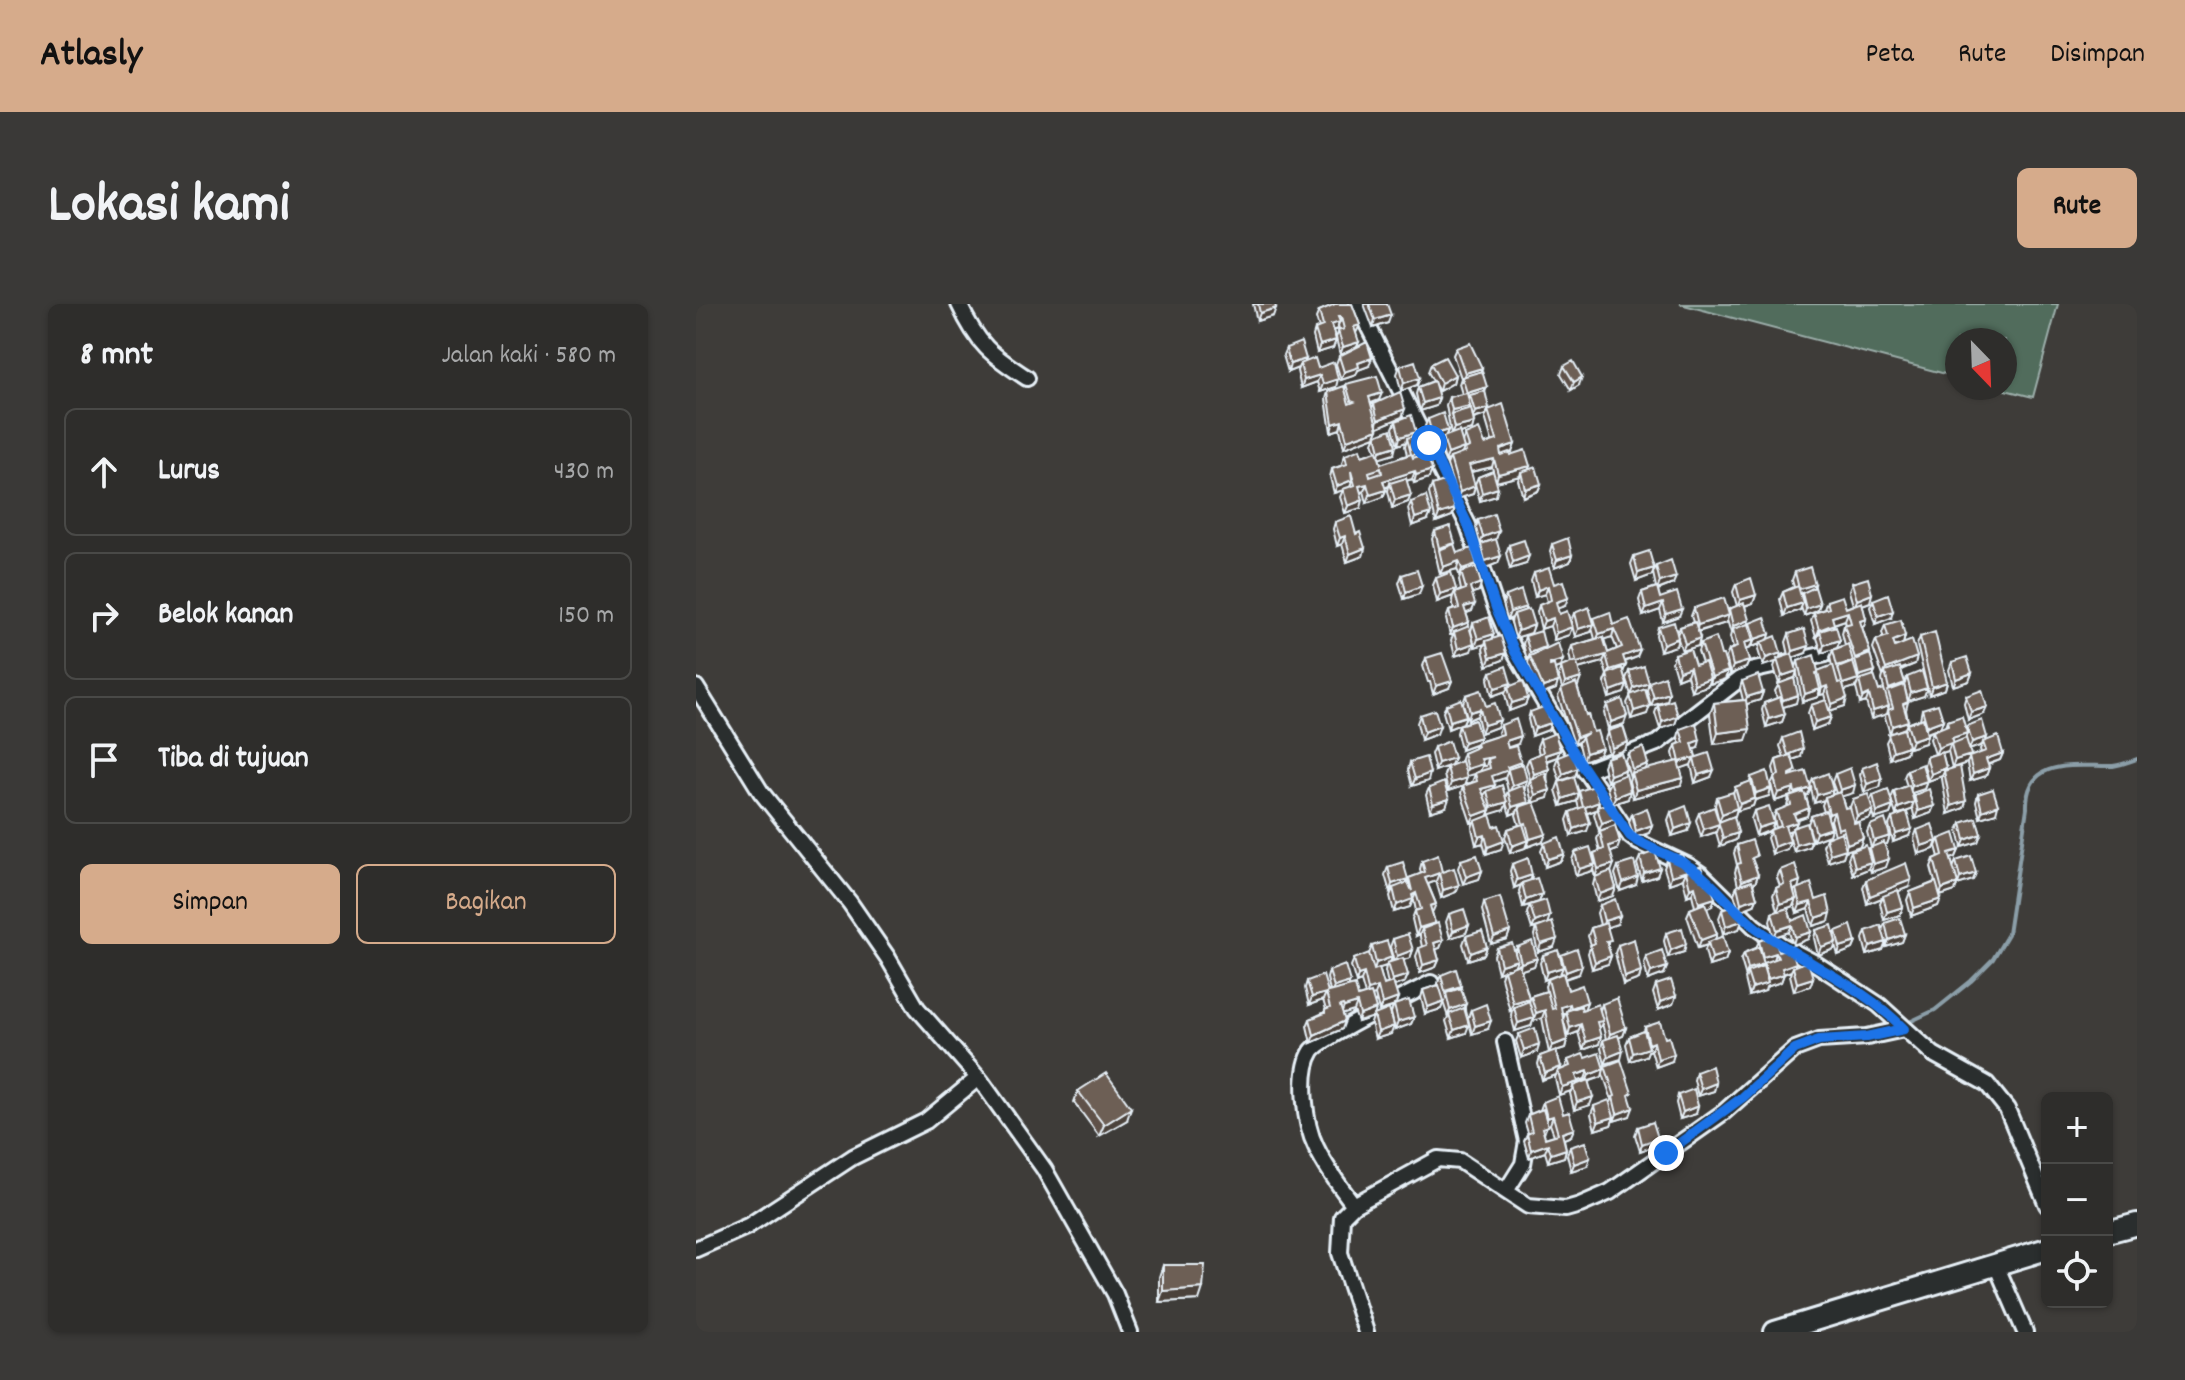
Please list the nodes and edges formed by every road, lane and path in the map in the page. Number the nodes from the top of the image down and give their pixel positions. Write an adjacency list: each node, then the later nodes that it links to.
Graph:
1 (959, 304): 3 (street)
2 (1357, 304): 6 (street)
3 (1027, 378)
4 (1826, 654): 6 (street)
5 (696, 687): 10 (street)
6 (1585, 771): 8 (street)
7 (1431, 983): 13 (street)
8 (1903, 1028): 11 (street); 12 (street)
9 (1505, 1042): 11 (street)
10 (978, 1078): 16 (street); 19 (street)
11 (1507, 1190): 13 (street)
12 (2041, 1191)
13 (1350, 1200): 20 (street)
14 (2137, 1224): 15 (main road)
15 (2113, 1230)
16 (696, 1249)
17 (2041, 1251): 18 (main road)
18 (1996, 1265): 21 (main road); 22 (street)
19 (1130, 1332)
20 (1366, 1332)
21 (1775, 1332)
22 (2025, 1332)

